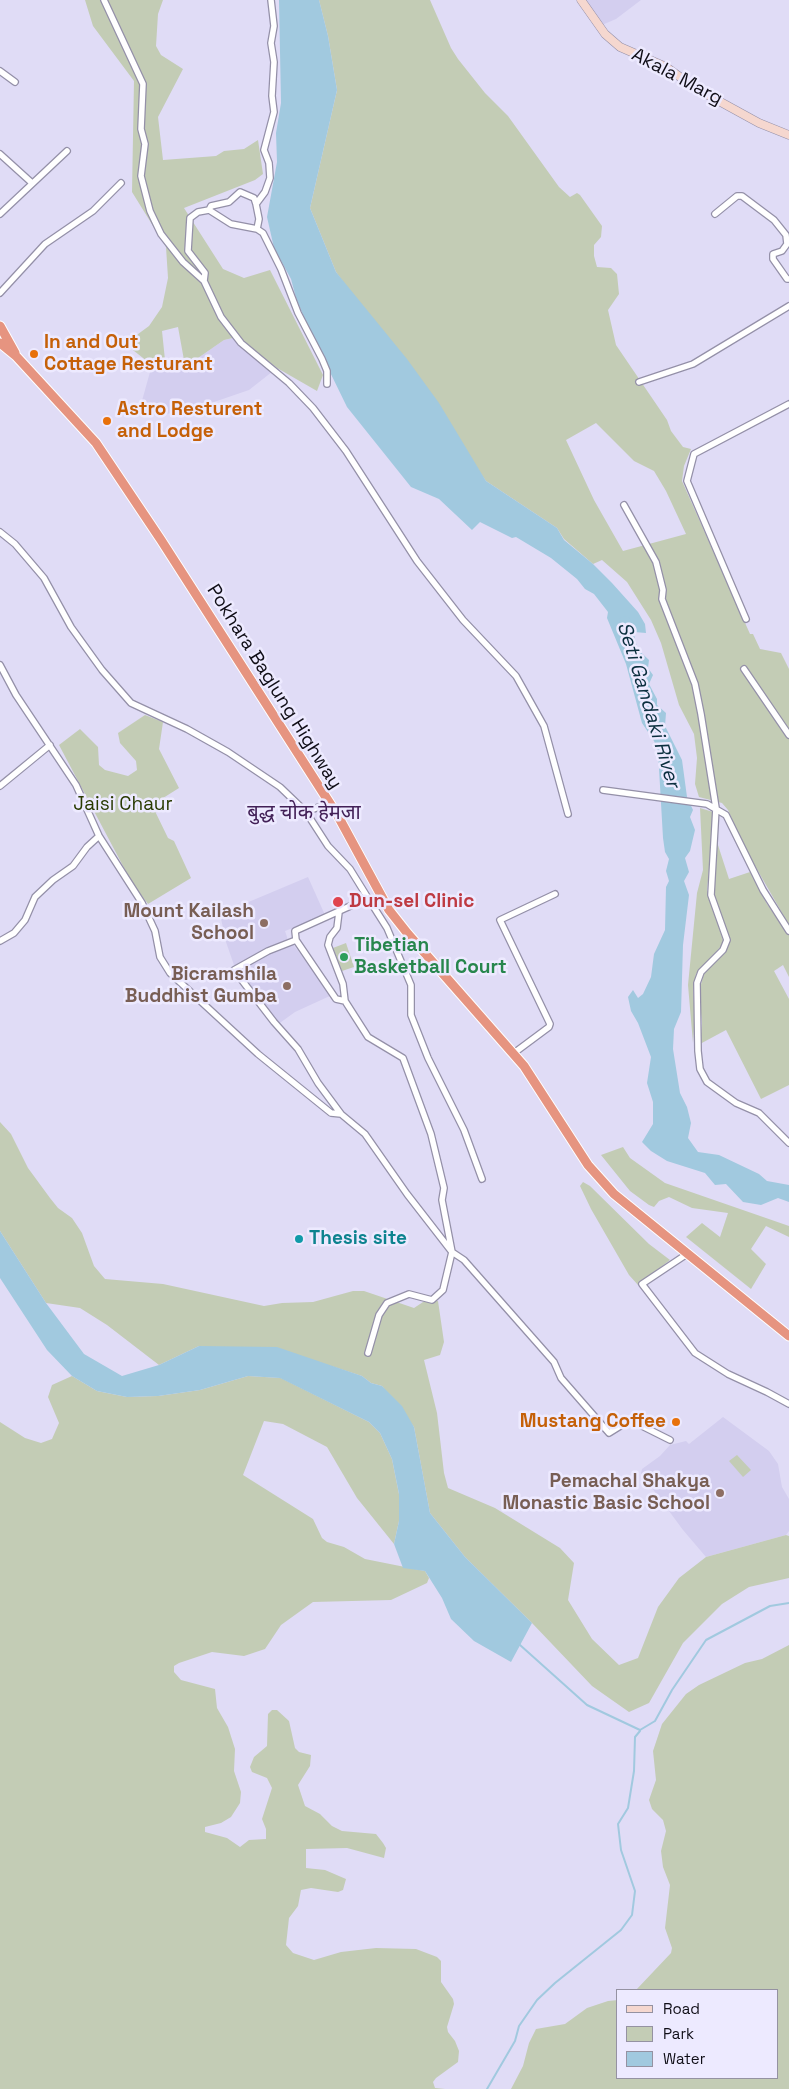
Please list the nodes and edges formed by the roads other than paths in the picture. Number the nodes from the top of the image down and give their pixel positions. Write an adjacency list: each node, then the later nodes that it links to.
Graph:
1 (104, 0): 17 (street)
2 (271, 0): 11 (street)
3 (581, 0): 6 (main road, Akala Marg)
4 (0, 71): 5 (street)
5 (15, 82)
6 (789, 134)
7 (67, 151): 9 (street)
8 (0, 154): 9 (street)
9 (32, 183): 13 (street)
10 (121, 183): 18 (street)
11 (256, 204): 12 (street); 15 (street)
12 (209, 210): 15 (street); 17 (street)
13 (0, 214)
14 (715, 214): 16 (street)
15 (257, 229): 24 (street)
16 (789, 279)
17 (204, 281): 40 (street)
18 (0, 293)
19 (789, 306): 23 (street)
20 (0, 326): 22 (highway, Pokhara Baglung Highway)
21 (0, 343): 22 (highway, Pokhara Baglung Highway)
22 (16, 356): 37 (highway, Pokhara Baglung Highway)
23 (639, 382)
24 (327, 384)
25 (789, 404): 28 (street)
26 (624, 506): 38 (street)
27 (1, 535): 39 (street)
28 (746, 619)
29 (0, 665): 31 (street)
30 (744, 669): 33 (street)
31 (7, 678): 32 (street); 34 (street)
32 (0, 682)
33 (789, 735)
34 (50, 745): 35 (street); 41 (street)
35 (0, 786)
36 (603, 790): 38 (street)
37 (329, 803): 39 (street); 49 (highway, Pokhara Baglung Highway)
38 (716, 808): 45 (street); 51 (street)
39 (306, 812): 43 (street)
40 (568, 814)
41 (99, 836): 47 (street); 50 (street)
42 (555, 894): 49 (street)
43 (368, 898): 44 (street); 52 (street)
44 (339, 912): 46 (street); 48 (street)
45 (789, 930)
46 (296, 940): 48 (street); 50 (street)
47 (0, 941)
48 (345, 1001): 53 (street)
49 (514, 1053): 54 (highway, Pokhara Baglung Highway)
50 (341, 1114): 53 (street)
51 (789, 1143)
52 (482, 1179)
53 (452, 1252): 56 (street); 58 (street)
54 (687, 1254): 55 (highway, Pokhara Baglung Highway); 57 (street)
55 (789, 1336)
56 (368, 1352)
57 (789, 1404)
58 (670, 1440)

